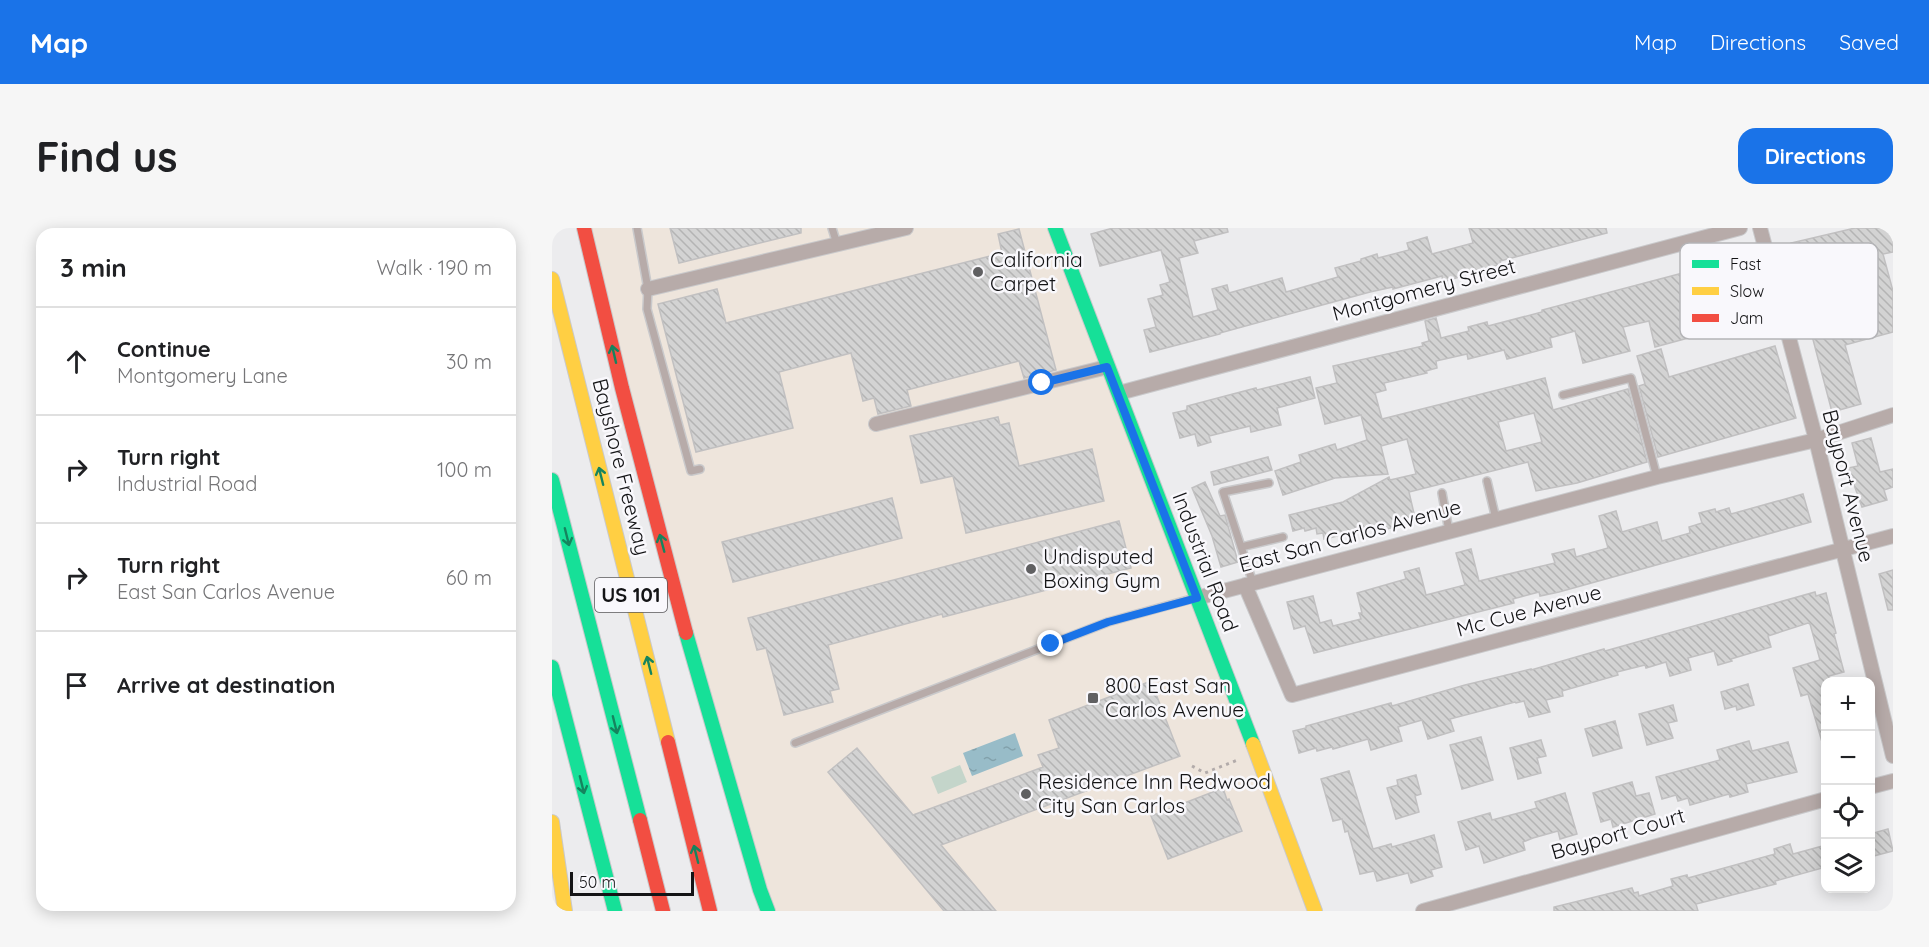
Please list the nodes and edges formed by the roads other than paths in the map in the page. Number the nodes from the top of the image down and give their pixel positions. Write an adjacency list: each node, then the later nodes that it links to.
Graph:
1 (584, 228): 35 (main road, one-way to 1)
2 (638, 228): 13 (lane)
3 (832, 228): 10 (lane)
4 (906, 228): 10 (street)
5 (1054, 228): 15 (main road, Industrial Road)
6 (1740, 228): 8 (street, Montgomery Street)
7 (1760, 228): 9 (street, Bayport Avenue)
8 (1684, 243)
9 (1764, 243)
10 (837, 244): 13 (street)
11 (1680, 244): 16 (street, Montgomery Street)
12 (552, 279): 48 (main road, Bayshore Freeway / US 101, one-way to 12)
13 (648, 289): 21 (lane)
14 (1789, 339): 20 (street, Bayport Avenue)
15 (1107, 367): 16 (main road, Industrial Road); 19 (street)
16 (1119, 393): 34 (main road, Industrial Road)
17 (1563, 395): 22 (lane)
18 (1893, 415): 20 (street, East San Carlos Avenue)
19 (876, 424)
20 (1816, 440): 22 (street, East San Carlos Avenue); 32 (street, Bayport Avenue)
21 (700, 469)
22 (1657, 477): 27 (street, East San Carlos Avenue)
23 (552, 480): 47 (main road, US 101, one-way to 47)
24 (1487, 481): 27 (lane)
25 (1269, 483): 31 (lane)
26 (1442, 493): 28 (lane)
27 (1496, 519): 28 (street, East San Carlos Avenue)
28 (1449, 531): 33 (street, East San Carlos Avenue)
29 (1893, 536): 32 (street, Mc Cue Avenue)
30 (1282, 537): 31 (lane)
31 (1241, 547): 33 (lane)
32 (1843, 550): 33 (street, Mc Cue Avenue); 38 (street, Bayport Avenue)
33 (1249, 584): 34 (street, East San Carlos Avenue)
34 (1197, 598): 37 (lane, East San Carlos Avenue); 50 (main road, Industrial Road)
35 (677, 600): 44 (main road); 49 (main road)
36 (552, 667): 45 (main road, one-way to 45)
37 (795, 743)
38 (1893, 756)
39 (1893, 781): 40 (street)
40 (1875, 786)
41 (1821, 800): 51 (street, Bayport Court)
42 (552, 822): 43 (main road)
43 (555, 855): 46 (main road)
44 (749, 900)
45 (607, 910)
46 (565, 911)
47 (663, 911)
48 (710, 911)
49 (768, 911)
50 (1315, 911)
51 (1423, 911)

